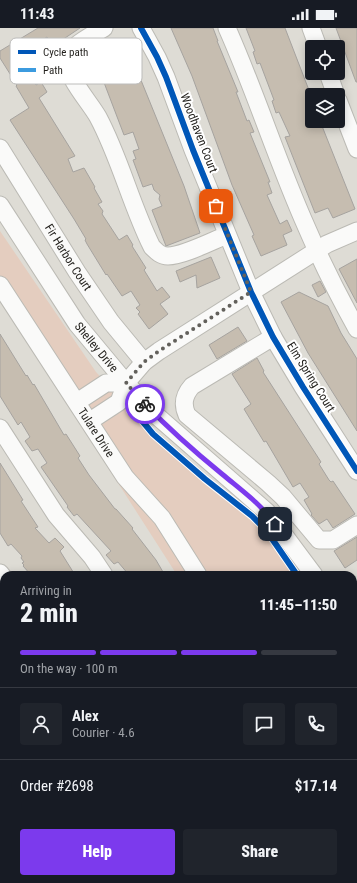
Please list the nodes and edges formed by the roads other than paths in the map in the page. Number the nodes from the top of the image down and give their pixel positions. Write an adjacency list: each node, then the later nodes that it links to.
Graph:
1 (104, 28): 5 (street)
2 (141, 28): 13 (street, Woodhaven Court)
3 (227, 28): 14 (street)
4 (311, 28): 6 (street)
5 (88, 38)
6 (315, 40)
7 (76, 84): 13 (street)
8 (345, 118): 10 (street)
9 (0, 148): 19 (street, Fir Harbor Court)
10 (357, 149)
11 (0, 205): 20 (street, Shelley Drive)
12 (357, 231): 14 (street)
13 (227, 235): 16 (street, Woodhaven Court)
14 (317, 251): 16 (street); 17 (street)
15 (0, 285): 21 (street, Tulare Drive)
16 (251, 292): 18 (street, Elm Spring Court); 19 (street)
17 (357, 329)
18 (273, 337): 24 (street, Elm Spring Court); 25 (street)
19 (144, 362): 20 (street)
20 (126, 383): 21 (street); 22 (street); 28 (street, Shelley Drive)
21 (77, 402): 22 (street, Tulare Drive)
22 (90, 421): 27 (street, Tulare Drive)
23 (0, 428): 26 (street)
24 (357, 470)
25 (357, 525)
26 (101, 571)
27 (195, 571)
28 (311, 571)

